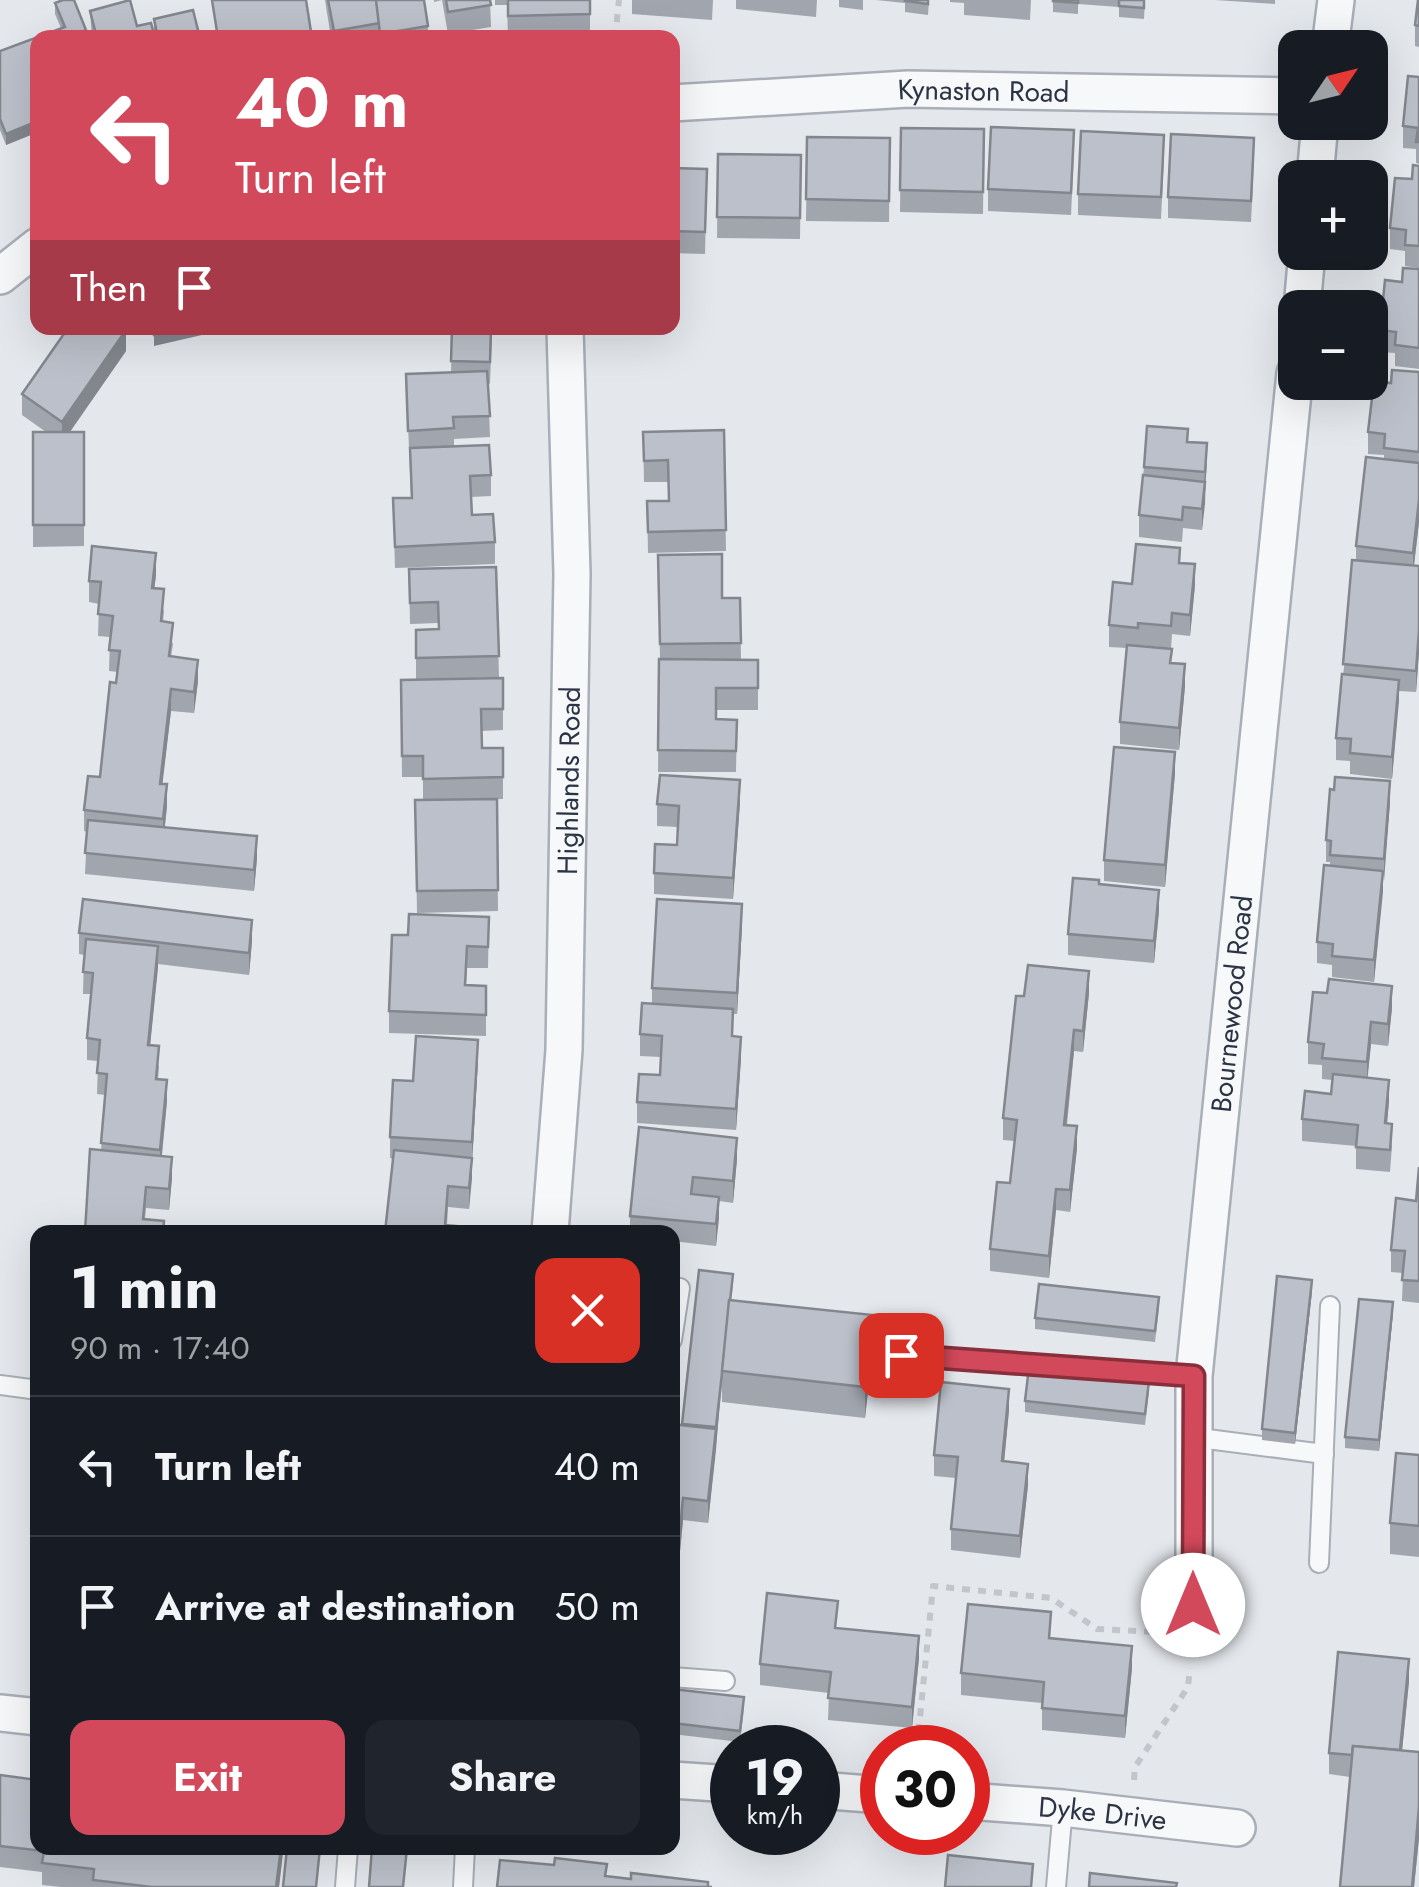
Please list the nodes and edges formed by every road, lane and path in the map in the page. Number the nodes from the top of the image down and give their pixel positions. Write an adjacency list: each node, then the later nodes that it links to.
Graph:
1 (619, 0): 3 (path)
2 (1336, 0): 4 (street)
3 (616, 30)
4 (1332, 30)
5 (1278, 96): 6 (street, Kynaston Road)
6 (680, 103)
7 (30, 252): 8 (street)
8 (0, 276)
9 (565, 335): 11 (street, Highlands Road)
10 (1292, 400): 14 (street, Bournewood Road)
11 (551, 1225)
12 (1330, 1306): 18 (lane)
13 (901, 1355): 14 (lane)
14 (1194, 1376): 17 (street, Bournewood Road)
15 (0, 1385): 16 (lane)
16 (30, 1389)
17 (1192, 1437): 18 (lane); 20 (street, Bournewood Road)
18 (1324, 1454): 19 (lane)
19 (1320, 1563)
20 (1194, 1634): 25 (path); 30 (path)
21 (680, 1677): 22 (lane)
22 (725, 1681)
23 (0, 1713): 24 (street)
24 (30, 1716)
25 (919, 1725)
26 (680, 1781): 27 (street)
27 (710, 1783)
28 (990, 1803): 29 (street, Dyke Drive)
29 (1063, 1808): 30 (street, Dyke Drive); 36 (lane)
30 (1130, 1816): 31 (street, Dyke Drive)
31 (1237, 1828)
32 (348, 1855): 34 (lane)
33 (465, 1855): 35 (lane)
34 (346, 1887)
35 (462, 1887)
36 (1056, 1887)

